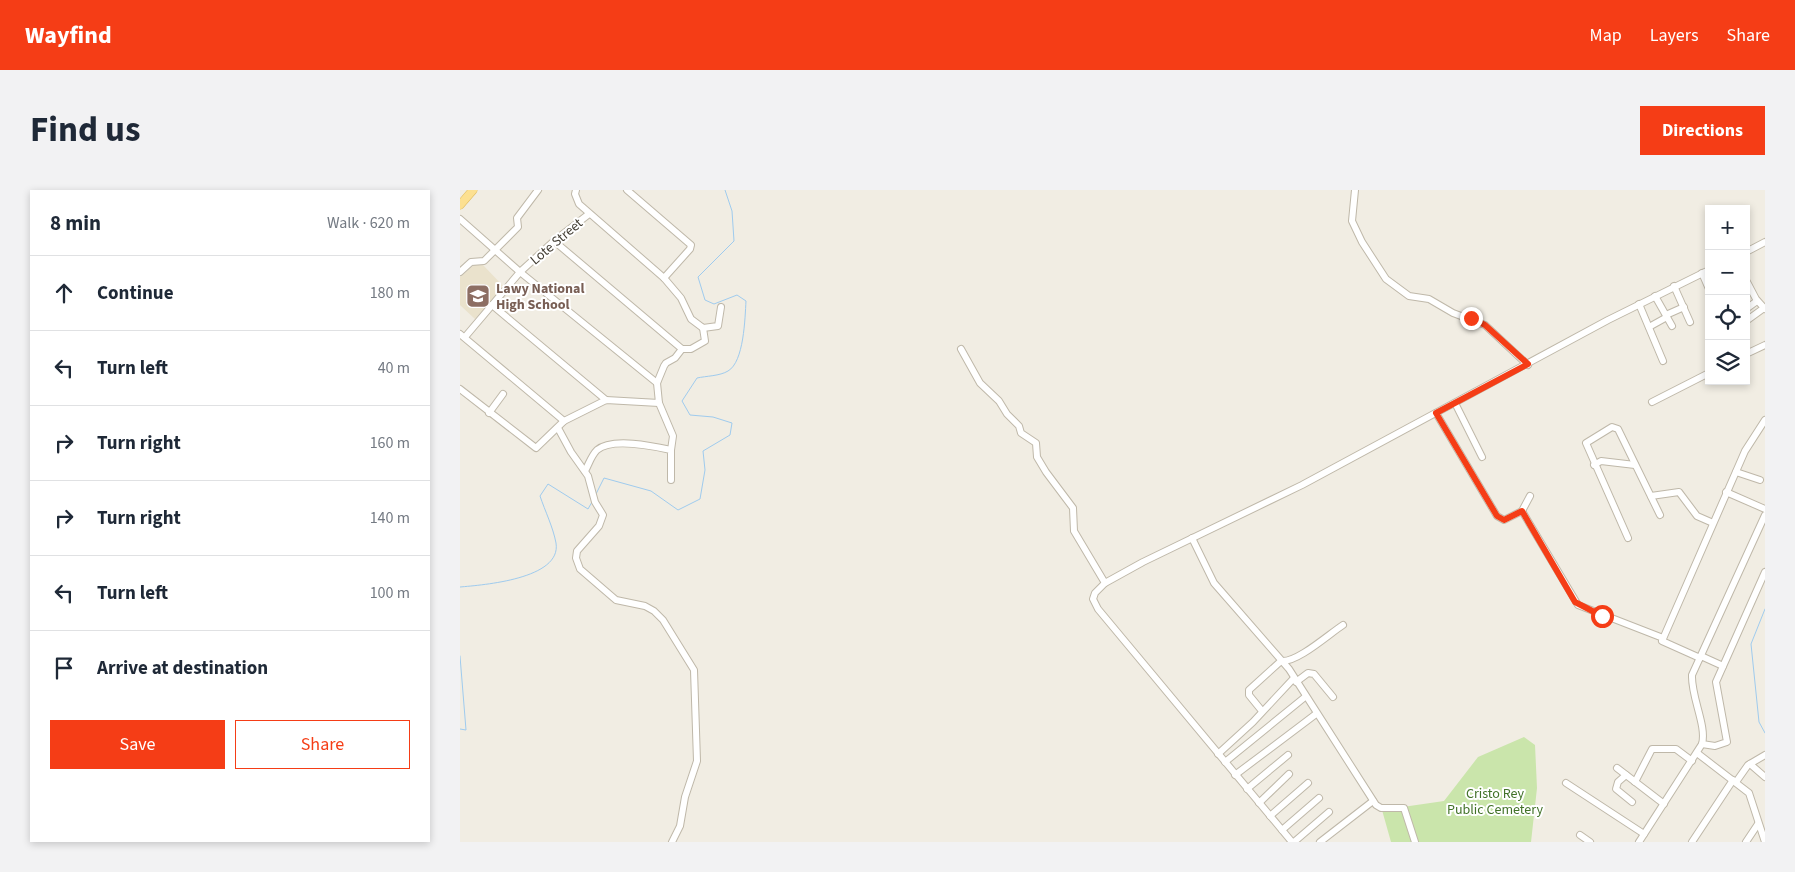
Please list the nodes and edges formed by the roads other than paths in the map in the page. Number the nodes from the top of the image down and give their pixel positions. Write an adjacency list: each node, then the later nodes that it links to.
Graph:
1 (473, 190): 6 (main road)
2 (538, 190): 11 (street)
3 (576, 190): 7 (street)
4 (628, 190): 17 (street)
5 (1355, 190): 41 (street)
6 (460, 205)
7 (588, 214): 9 (street, Lote Street); 17 (street)
8 (460, 220): 11 (street)
9 (554, 240): 14 (street, Lote Street); 37 (street)
10 (1765, 242): 12 (street)
11 (494, 250): 13 (street); 14 (street)
12 (1750, 250)
13 (460, 272)
14 (520, 272): 24 (street, Lote Street); 43 (street)
15 (1705, 272): 16 (street)
16 (1702, 273): 18 (street); 19 (street)
17 (664, 278): 34 (street)
18 (1705, 280)
19 (1674, 286): 21 (street); 27 (street)
20 (1750, 288): 22 (street)
21 (1655, 296): 23 (street); 29 (street)
22 (1757, 301): 25 (street); 28 (street)
23 (1639, 304): 33 (street); 41 (street)
24 (492, 305): 35 (street, Lote Street); 46 (street)
25 (1750, 306)
26 (721, 307): 34 (street)
27 (1684, 307): 29 (street); 31 (street)
28 (1764, 308): 30 (street)
29 (1667, 316): 32 (street); 33 (street)
30 (1750, 318)
31 (1690, 322)
32 (1672, 326)
33 (1648, 327): 40 (street)
34 (703, 328): 37 (street)
35 (462, 335): 53 (street)
36 (1765, 345): 39 (street)
37 (682, 348): 43 (street)
38 (961, 349): 74 (street)
39 (1750, 352)
40 (1664, 361)
41 (1528, 364): 49 (street)
42 (1705, 376): 47 (street)
43 (657, 383): 48 (street)
44 (460, 389): 50 (street)
45 (504, 394): 50 (street)
46 (606, 400): 48 (street); 53 (street)
47 (1652, 402)
48 (658, 403): 55 (street)
49 (1455, 403): 51 (street); 56 (street)
50 (489, 413): 54 (street)
51 (1436, 413): 67 (street); 71 (street)
52 (1765, 420): 60 (street)
53 (564, 421): 54 (street)
54 (558, 428): 59 (street)
55 (671, 450): 59 (street); 61 (street)
56 (1482, 456)
57 (1635, 464): 58 (street); 58 (street); 65 (street)
58 (1594, 465): 72 (street)
59 (585, 471): 114 (street)
60 (1736, 472): 62 (street); 63 (street)
61 (670, 480)
62 (1760, 480)
63 (1726, 492): 66 (street); 70 (street)
64 (1530, 496): 67 (street)
65 (1650, 496): 68 (street); 70 (street)
66 (1765, 509)
67 (1522, 511): 76 (street)
68 (1660, 515)
69 (1765, 515): 77 (street)
70 (1713, 523): 76 (street)
71 (1192, 538): 74 (street); 78 (street)
72 (1628, 538)
73 (1765, 572): 79 (street)
74 (1105, 583): 87 (street)
75 (1343, 625): 78 (street)
76 (1663, 638): 77 (street)
77 (1701, 657): 79 (street); 85 (street)
78 (1281, 661): 80 (street); 83 (street)
79 (1723, 666): 85 (street)
80 (1295, 680): 81 (street); 82 (street); 83 (street)
81 (1305, 697): 84 (street); 91 (street)
82 (1333, 697)
83 (1262, 711): 87 (street)
84 (1316, 714): 95 (street); 104 (street)
85 (1702, 744): 86 (street)
86 (1697, 753): 90 (street); 98 (street)
87 (1218, 754): 91 (street)
88 (1288, 754): 102 (street)
89 (1765, 755): 92 (street)
90 (1692, 761): 99 (street); 107 (street)
91 (1225, 762): 95 (street)
92 (1750, 764): 97 (street); 98 (street)
93 (1617, 768): 96 (street)
94 (1289, 774): 106 (street)
95 (1235, 775): 102 (street)
96 (1626, 775): 99 (street); 105 (street)
97 (1765, 777)
98 (1734, 781): 110 (street); 120 (street)
99 (1635, 782): 107 (street)
100 (1308, 783): 109 (street)
101 (1566, 783): 112 (street)
102 (1247, 789): 106 (street)
103 (1319, 798): 111 (street)
104 (1373, 801): 116 (street); 117 (street)
105 (1632, 802)
106 (1259, 803): 109 (street)
107 (1664, 804): 112 (street)
108 (1329, 812): 115 (street)
109 (1270, 816): 111 (street)
110 (1758, 824): 121 (street); 122 (street)
111 (1282, 830): 115 (street)
112 (1644, 834): 119 (street)
113 (1580, 835): 118 (street)
114 (672, 842)
115 (1293, 842)
116 (1320, 842)
117 (1415, 842)
118 (1590, 842)
119 (1639, 842)
120 (1692, 842)
121 (1746, 842)
122 (1765, 842)

